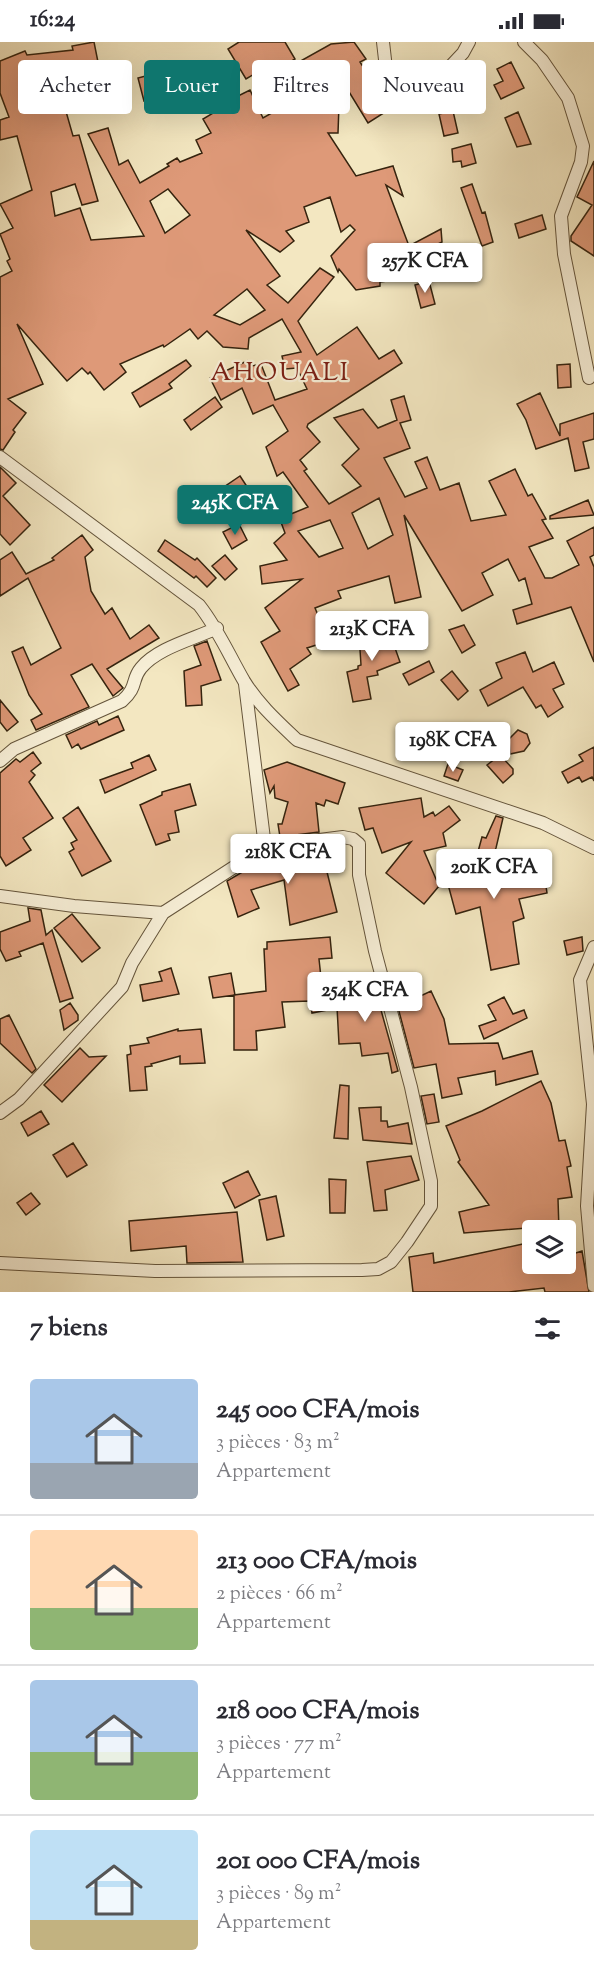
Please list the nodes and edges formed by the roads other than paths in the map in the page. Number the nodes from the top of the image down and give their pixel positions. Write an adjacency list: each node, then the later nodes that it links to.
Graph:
1 (383, 42): 2 (street)
2 (469, 42)
3 (525, 42): 4 (street)
4 (589, 378)
5 (0, 457): 6 (street)
6 (217, 628): 7 (street); 8 (street)
7 (245, 682): 9 (street); 10 (street)
8 (0, 761)
9 (266, 847): 12 (street); 15 (street)
10 (594, 848)
11 (0, 896): 12 (street)
12 (163, 913): 14 (street)
13 (594, 947): 16 (street)
14 (0, 1113)
15 (0, 1263)
16 (594, 1286)

